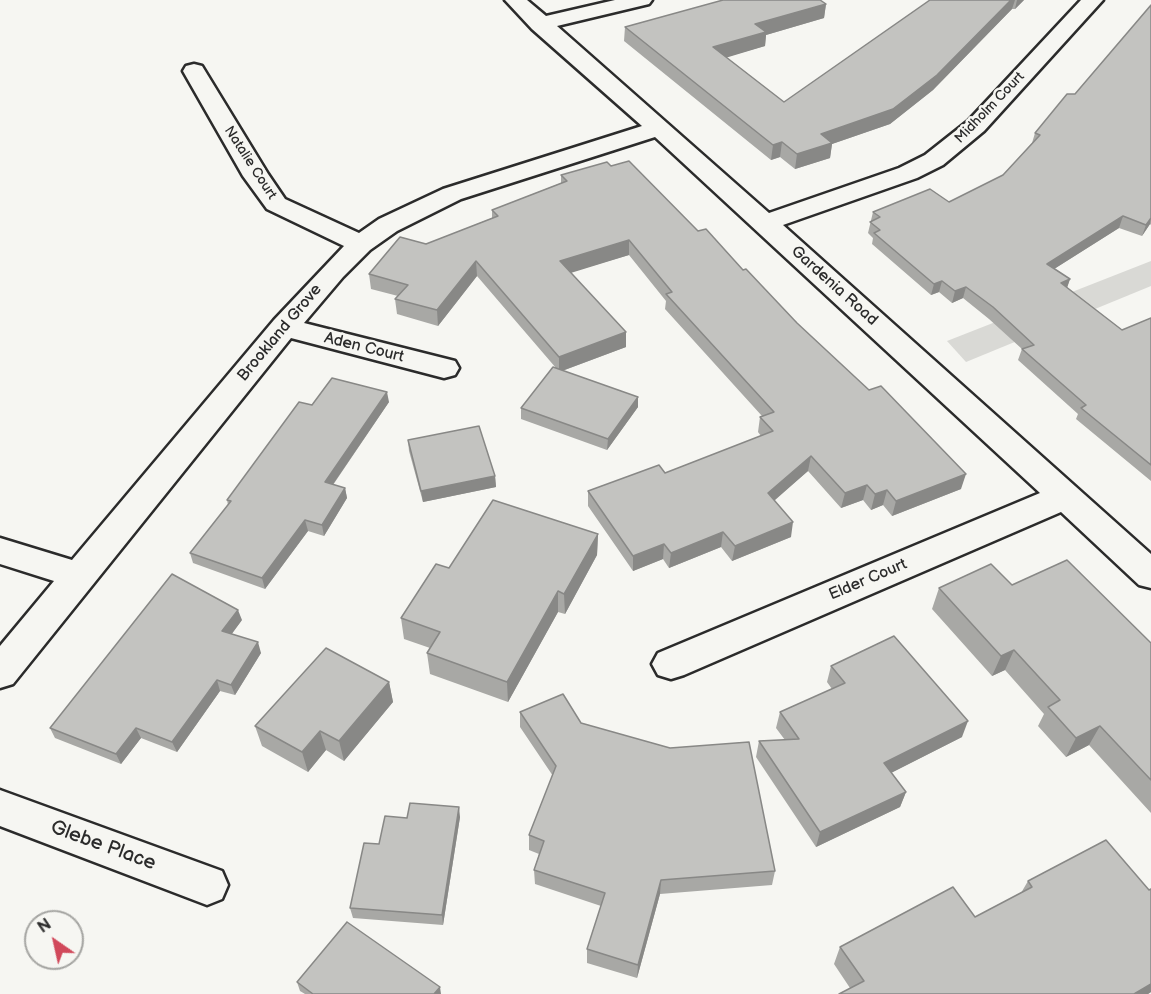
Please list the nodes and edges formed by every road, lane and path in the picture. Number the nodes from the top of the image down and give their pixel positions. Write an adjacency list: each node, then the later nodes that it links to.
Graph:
1 (515, 0): 4 (street, Gardenia Road)
2 (642, 0): 4 (street)
3 (1093, 0): 7 (street, Midholm Court)
4 (540, 24): 6 (street, Gardenia Road)
5 (194, 71): 8 (street, Natalie Court)
6 (657, 129): 7 (street, Gardenia Road); 8 (street, Brookland Grove)
7 (765, 223): 11 (street, Gardenia Road)
8 (361, 244): 9 (street, Brookland Grove)
9 (284, 327): 10 (street, Aden Court); 14 (street, Brookland Grove)
10 (444, 368)
11 (1066, 496): 13 (street, Gardenia Road); 15 (street, Elder Court)
12 (0, 550): 14 (street)
13 (1151, 575)
14 (80, 576): 16 (street, Brookland Grove)
15 (671, 664)
16 (0, 673)
17 (0, 808): 18 (street, Glebe Place)
18 (207, 885)

